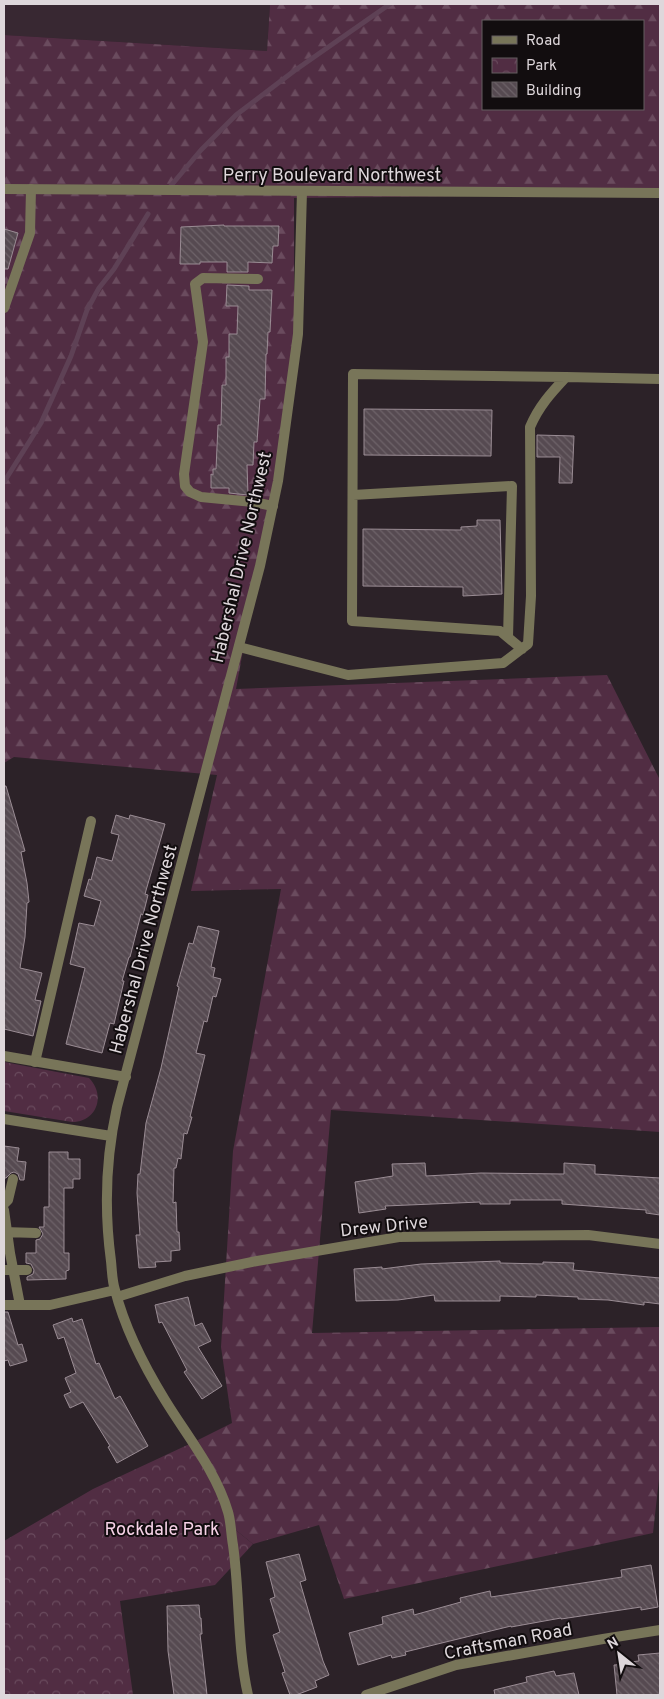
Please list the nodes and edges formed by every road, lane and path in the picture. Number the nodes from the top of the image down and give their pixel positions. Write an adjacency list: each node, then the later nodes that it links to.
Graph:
1 (4, 188): 2 (street, Perry Boulevard Northwest)
2 (31, 189): 3 (street, Perry Boulevard Northwest); 6 (street)
3 (302, 191): 4 (street, Perry Boulevard Northwest); 10 (street, Habershal Drive Northwest)
4 (660, 193)
5 (258, 279): 10 (street)
6 (4, 308)
7 (566, 377): 8 (street); 9 (street); 13 (street)
8 (660, 380)
9 (353, 495): 11 (street); 11 (street)
10 (273, 506): 12 (street, Habershal Drive Northwest)
11 (508, 637): 13 (street)
12 (239, 647): 13 (street); 17 (street, Habershal Drive Northwest)
13 (522, 649)
14 (91, 821): 16 (street)
15 (4, 1056): 16 (street)
16 (35, 1062): 17 (street)
17 (126, 1077): 19 (street, Habershal Drive Northwest)
18 (4, 1119): 19 (street)
19 (111, 1136): 28 (street, Habershal Drive Northwest)
20 (13, 1179): 21 (street)
21 (4, 1204)
22 (4, 1210): 23 (street)
23 (5, 1232): 24 (street); 26 (street)
24 (36, 1233)
25 (660, 1244): 28 (street, Drew Drive)
26 (8, 1270): 27 (street); 30 (street)
27 (26, 1270)
28 (116, 1293): 30 (street, Drew Drive); 32 (street, Habershal Drive Northwest)
29 (4, 1305): 30 (street, Drew Drive)
30 (20, 1305)
31 (660, 1630): 33 (street, Craftsman Road)
32 (248, 1695)
33 (366, 1695)

